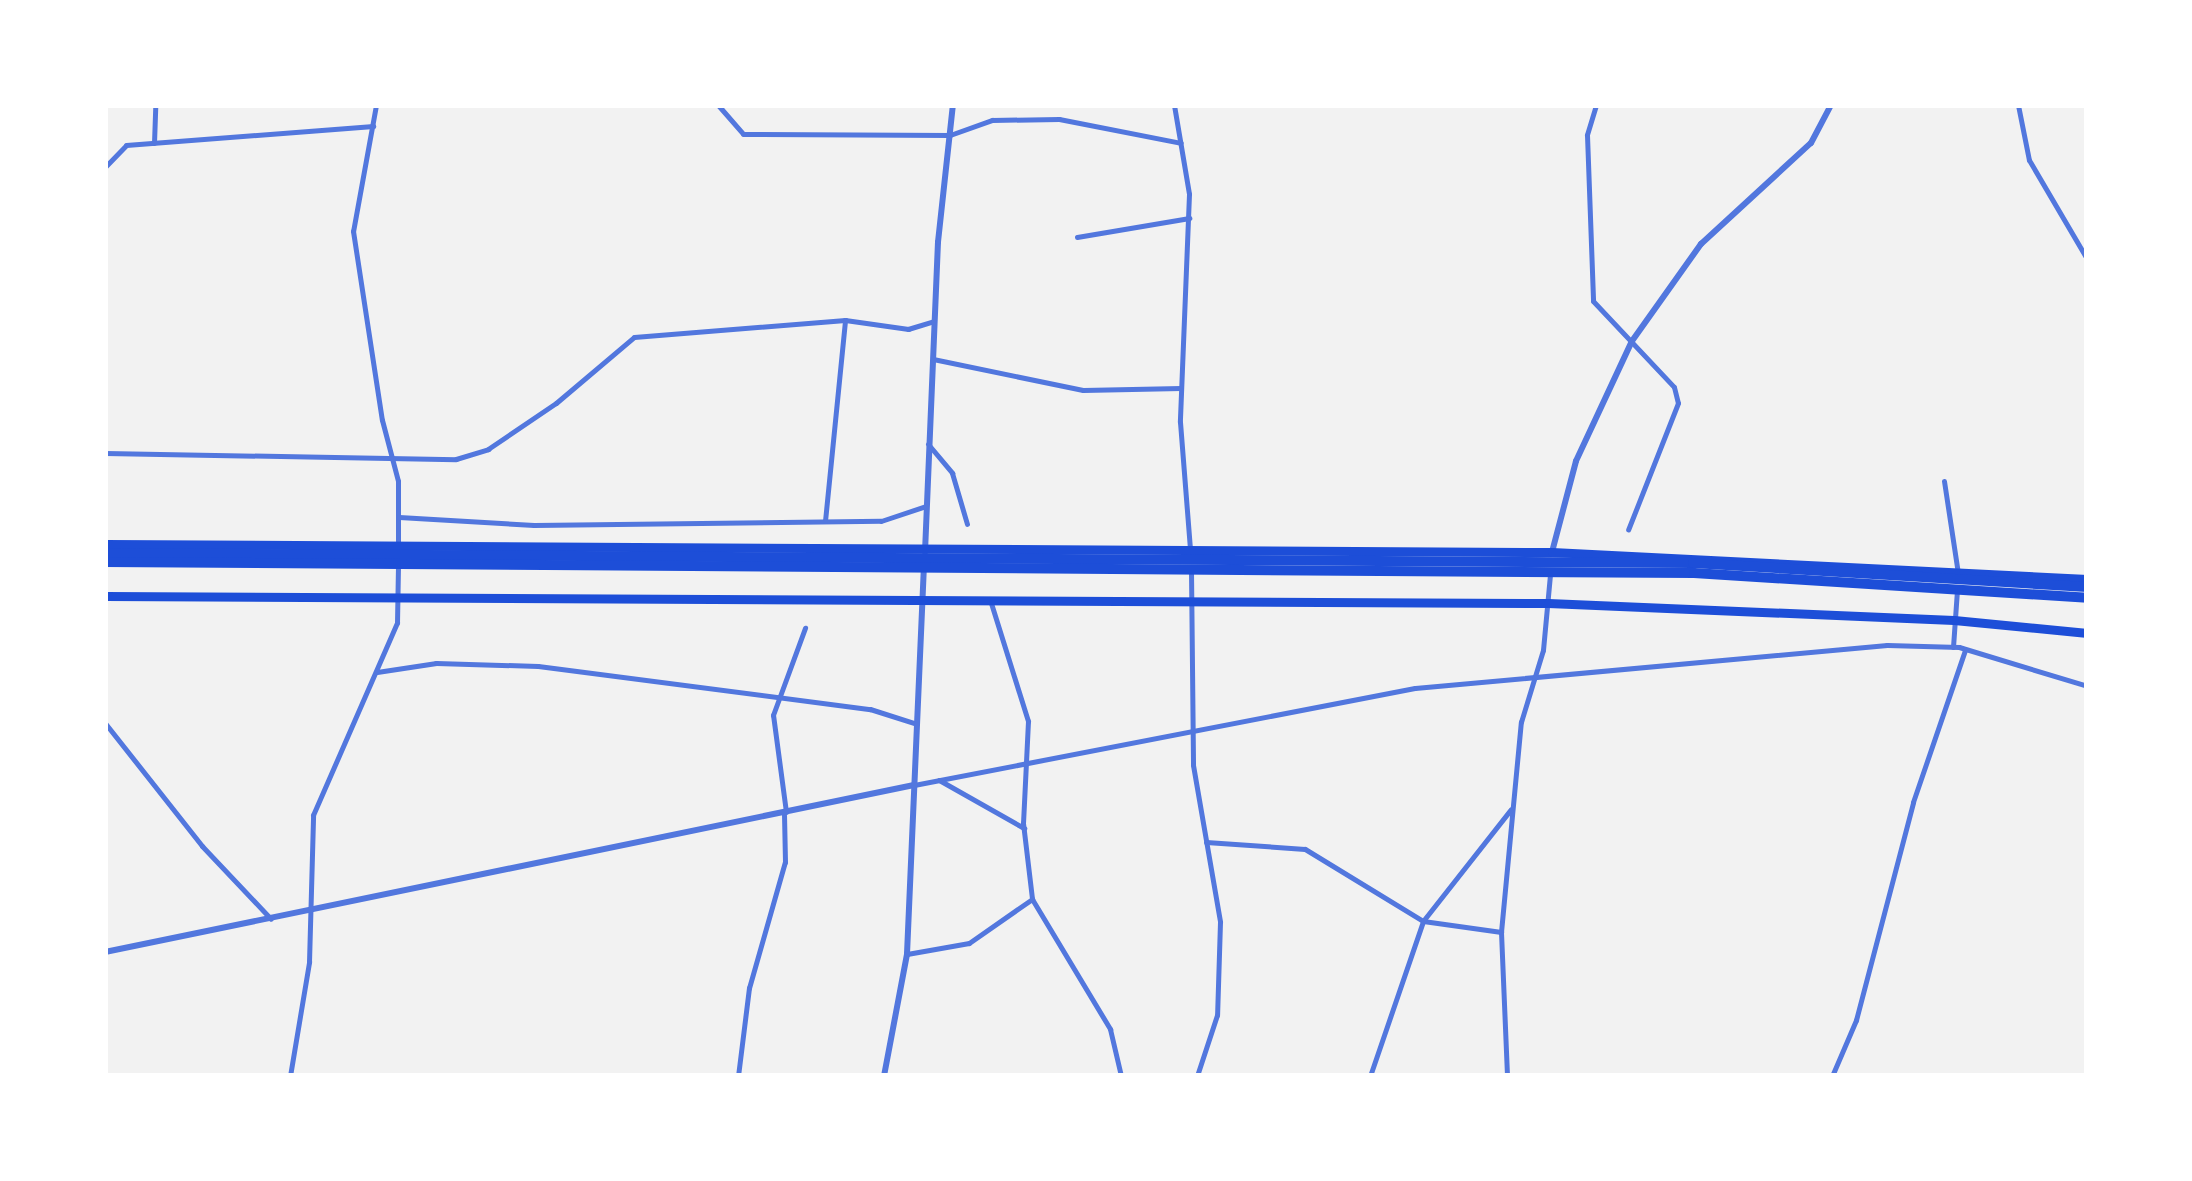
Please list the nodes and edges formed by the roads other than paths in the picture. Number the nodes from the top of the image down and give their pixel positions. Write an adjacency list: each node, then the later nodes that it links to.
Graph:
1 (155, 105): 11 (street)
2 (376, 105): 9 (street)
3 (718, 105): 10 (street)
4 (953, 105): 10 (street)
5 (1174, 105): 12 (street)
6 (1596, 105): 19 (street)
7 (1830, 105): 19 (street)
8 (2018, 105): 16 (street)
9 (373, 126): 11 (street); 24 (street)
10 (950, 135): 12 (street); 18 (street)
11 (154, 143): 13 (street)
12 (1181, 143): 14 (street)
13 (105, 168)
14 (1188, 218): 15 (street); 21 (street)
15 (1077, 237)
16 (2087, 259)
17 (846, 320): 18 (street); 24 (street); 28 (street)
18 (934, 322): 20 (street)
19 (1632, 341): 30 (street); 35 (street)
20 (932, 358): 21 (street); 22 (street)
21 (1182, 388): 34 (street)
22 (928, 444): 26 (street); 29 (street)
23 (105, 454): 24 (street)
24 (393, 458): 27 (street)
25 (1944, 481): 38 (street)
26 (926, 506): 28 (street); 32 (street)
27 (399, 517): 28 (street); 33 (street)
28 (825, 521)
29 (967, 524)
30 (1628, 530)
31 (105, 544): 33 (highway)
32 (925, 546): 33 (highway); 34 (highway); 44 (street)
33 (398, 547): 42 (street)
34 (1190, 548): 35 (highway); 47 (street)
35 (1552, 552): 38 (highway); 46 (street)
36 (105, 554): 40 (highway)
37 (105, 562): 43 (highway)
38 (1959, 568): 39 (highway); 48 (street)
39 (2087, 579)
40 (2087, 587)
41 (105, 596): 42 (highway)
42 (399, 596): 44 (highway); 53 (street)
43 (2087, 598)
44 (923, 602): 45 (highway); 58 (street)
45 (991, 603): 47 (highway); 60 (street)
46 (1548, 603): 47 (highway); 48 (highway); 54 (street)
47 (1192, 605): 59 (street)
48 (1954, 620): 50 (highway); 51 (street)
49 (805, 628): 56 (street)
50 (2087, 632)
51 (1953, 647): 52 (street); 54 (street)
52 (1965, 650): 55 (street); 81 (street)
53 (377, 672): 56 (street); 68 (street)
54 (1537, 675): 59 (street); 63 (street)
55 (2087, 686)
56 (775, 698): 58 (street); 64 (street)
57 (105, 723): 69 (street)
58 (918, 724): 62 (street)
59 (1192, 731): 60 (street); 66 (street)
60 (1024, 764): 61 (street); 65 (street)
61 (939, 780): 62 (street); 65 (street)
62 (914, 785): 64 (street); 73 (street)
63 (1513, 806): 70 (street); 71 (street)
64 (785, 814): 68 (street); 75 (street)
65 (1024, 828): 67 (street)
66 (1206, 842): 70 (street); 78 (street)
67 (1032, 899): 73 (street); 77 (street)
68 (306, 911): 69 (street); 74 (street)
69 (271, 918): 72 (street)
70 (1423, 921): 71 (street); 79 (street)
71 (1501, 932): 80 (street)
72 (105, 952)
73 (906, 954): 76 (street)
74 (290, 1076)
75 (738, 1076)
76 (884, 1076)
77 (1121, 1076)
78 (1197, 1076)
79 (1370, 1076)
80 (1507, 1076)
81 (1832, 1076)

